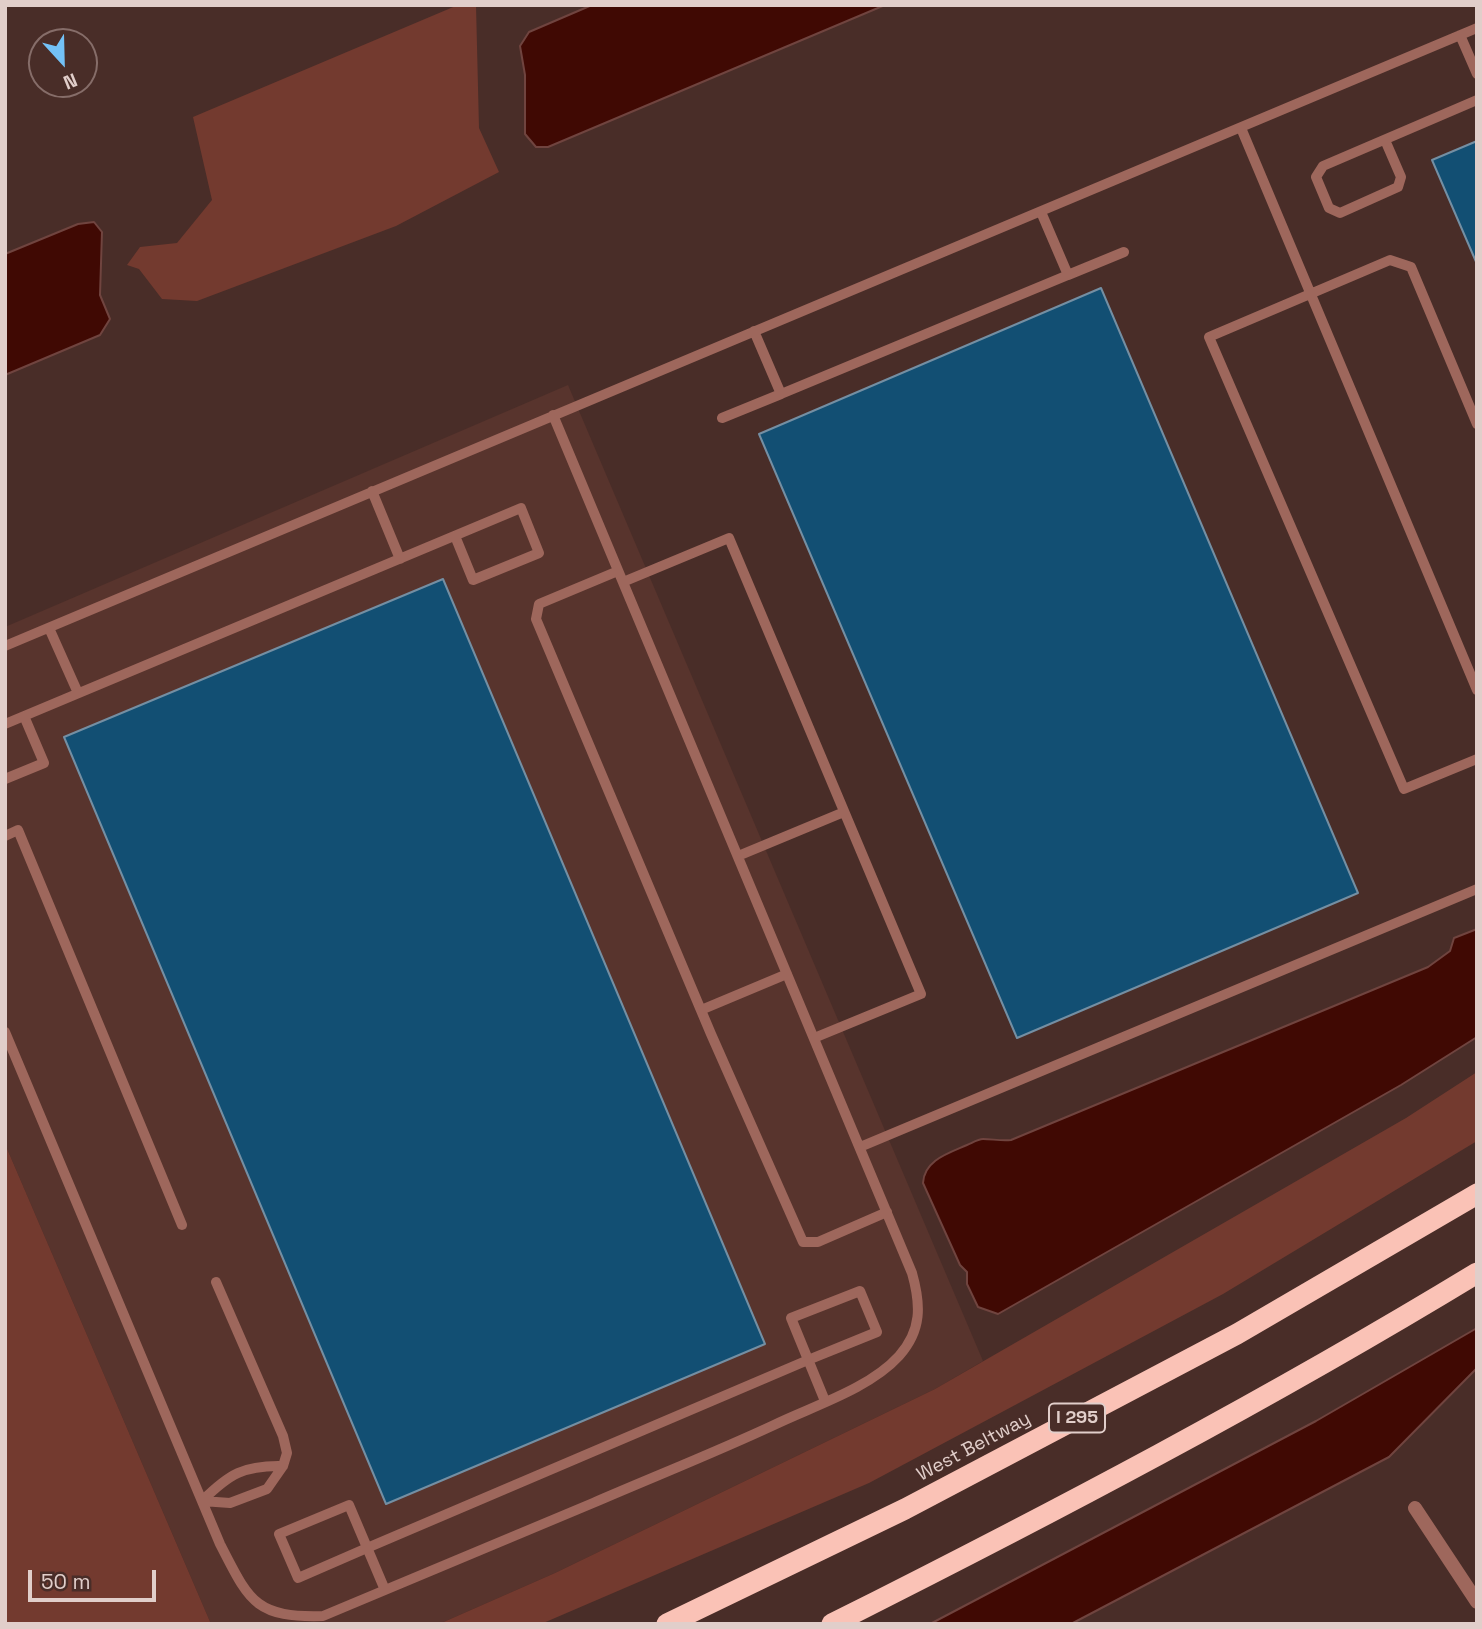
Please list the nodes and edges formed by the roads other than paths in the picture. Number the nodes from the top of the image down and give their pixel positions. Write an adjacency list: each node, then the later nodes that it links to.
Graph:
1 (1477, 28): 2 (lane)
2 (1460, 35): 3 (lane); 5 (lane)
3 (1477, 74)
4 (1477, 100): 6 (lane)
5 (1241, 128): 7 (lane); 10 (lane)
6 (1385, 140): 6 (lane)
7 (1041, 212): 9 (lane); 11 (lane)
8 (1124, 252): 9 (lane)
9 (1068, 275): 12 (lane)
10 (1310, 293): 15 (lane); 23 (lane); 27 (lane)
11 (754, 331): 12 (lane); 13 (lane)
12 (781, 394): 14 (lane)
13 (554, 415): 16 (lane); 19 (lane)
14 (722, 418)
15 (1477, 424)
16 (372, 491): 18 (lane); 21 (lane)
17 (455, 536): 17 (lane); 18 (lane)
18 (400, 559): 24 (lane)
19 (618, 571): 20 (lane); 34 (lane)
20 (624, 582): 29 (lane); 31 (lane)
21 (49, 628): 22 (lane); 24 (lane)
22 (5, 646)
23 (1477, 690)
24 (78, 693): 25 (lane)
25 (24, 716): 26 (lane); 28 (lane)
26 (5, 724)
27 (1477, 759)
28 (5, 779)
29 (844, 812): 31 (lane); 36 (lane)
30 (5, 836): 40 (lane)
31 (738, 856): 33 (lane)
32 (1477, 888): 37 (lane)
33 (787, 974): 34 (lane); 36 (lane)
34 (701, 1010): 39 (lane)
35 (5, 1032): 46 (lane)
36 (814, 1038): 37 (lane)
37 (860, 1147): 39 (lane)
38 (1477, 1194): 51 (highway, West Beltway / I 295)
39 (887, 1212): 44 (lane)
40 (182, 1226)
41 (1477, 1273): 52 (highway)
42 (216, 1282): 45 (lane)
43 (808, 1360): 43 (lane); 44 (lane); 48 (lane)
44 (825, 1401): 49 (lane)
45 (283, 1466): 46 (lane); 46 (lane)
46 (202, 1502): 49 (lane)
47 (1415, 1508): 50 (street)
48 (367, 1548): 48 (lane); 49 (lane)
49 (385, 1590)
50 (1477, 1602)
51 (667, 1624)
52 (832, 1624)

